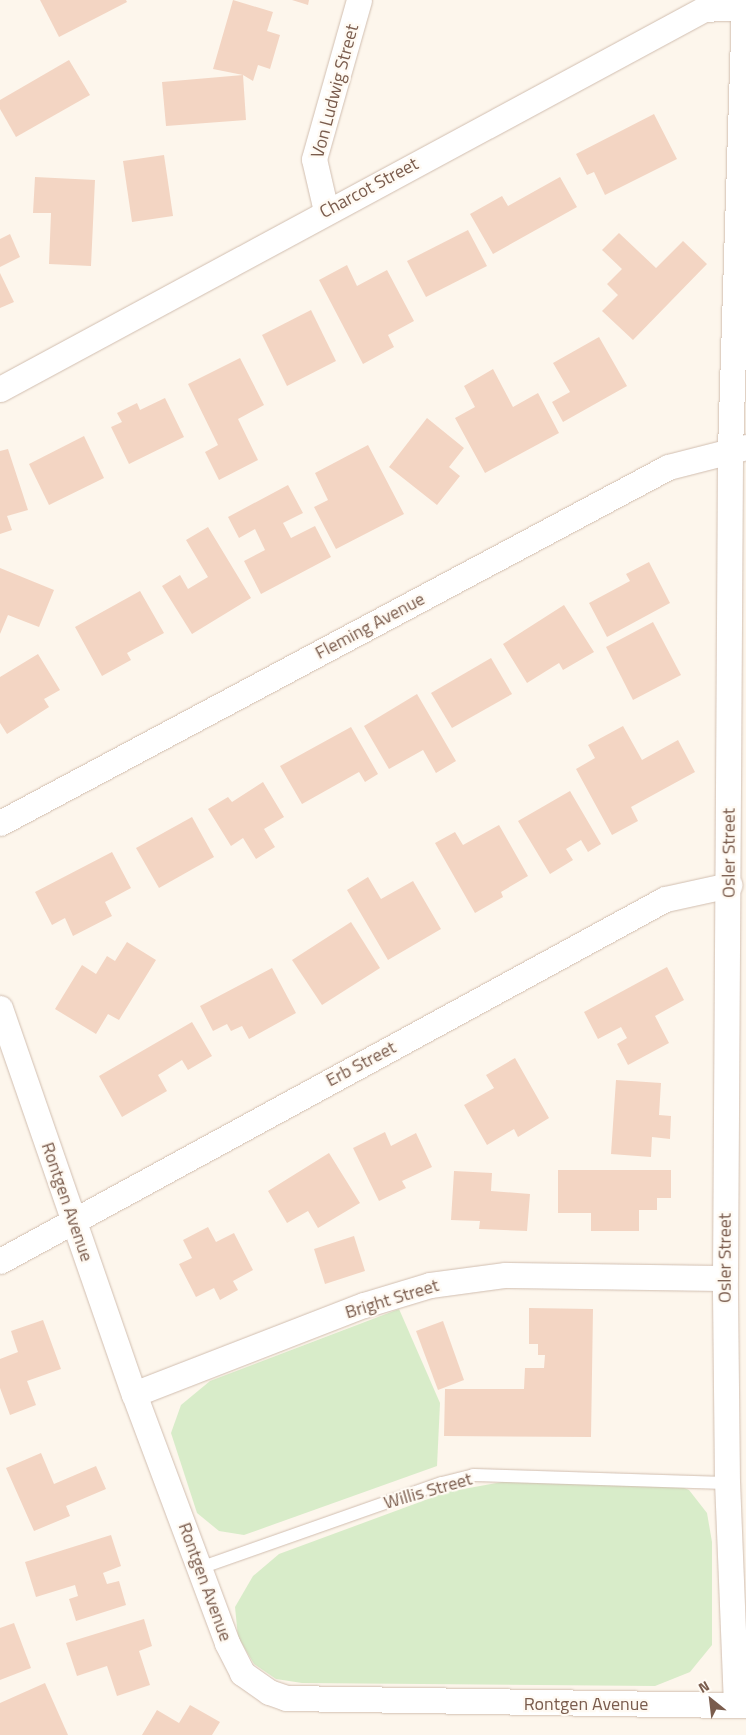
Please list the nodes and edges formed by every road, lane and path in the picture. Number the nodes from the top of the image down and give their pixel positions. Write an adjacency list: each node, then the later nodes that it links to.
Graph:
1 (359, 0): 3 (street, Von Ludwig Street)
2 (744, 3): 3 (street, Charcot Street); 5 (street, Osler Street)
3 (326, 211): 4 (street, Charcot Street)
4 (0, 389)
5 (738, 448): 6 (street, Fleming Avenue); 7 (street, Osler Street)
6 (0, 822)
7 (729, 885): 9 (street, Erb Street); 11 (street, Osler Street)
8 (0, 1008): 9 (street, Rontgen Avenue)
9 (74, 1220): 10 (street, Erb Street); 12 (street, Rontgen Avenue)
10 (0, 1261)
11 (725, 1278): 12 (street, Bright Street); 13 (street, Osler Street)
12 (134, 1394): 14 (street, Rontgen Avenue)
13 (727, 1483): 14 (lane, Willis Street); 15 (street, Osler Street)
14 (200, 1568): 15 (street, Rontgen Avenue)
15 (741, 1705)

